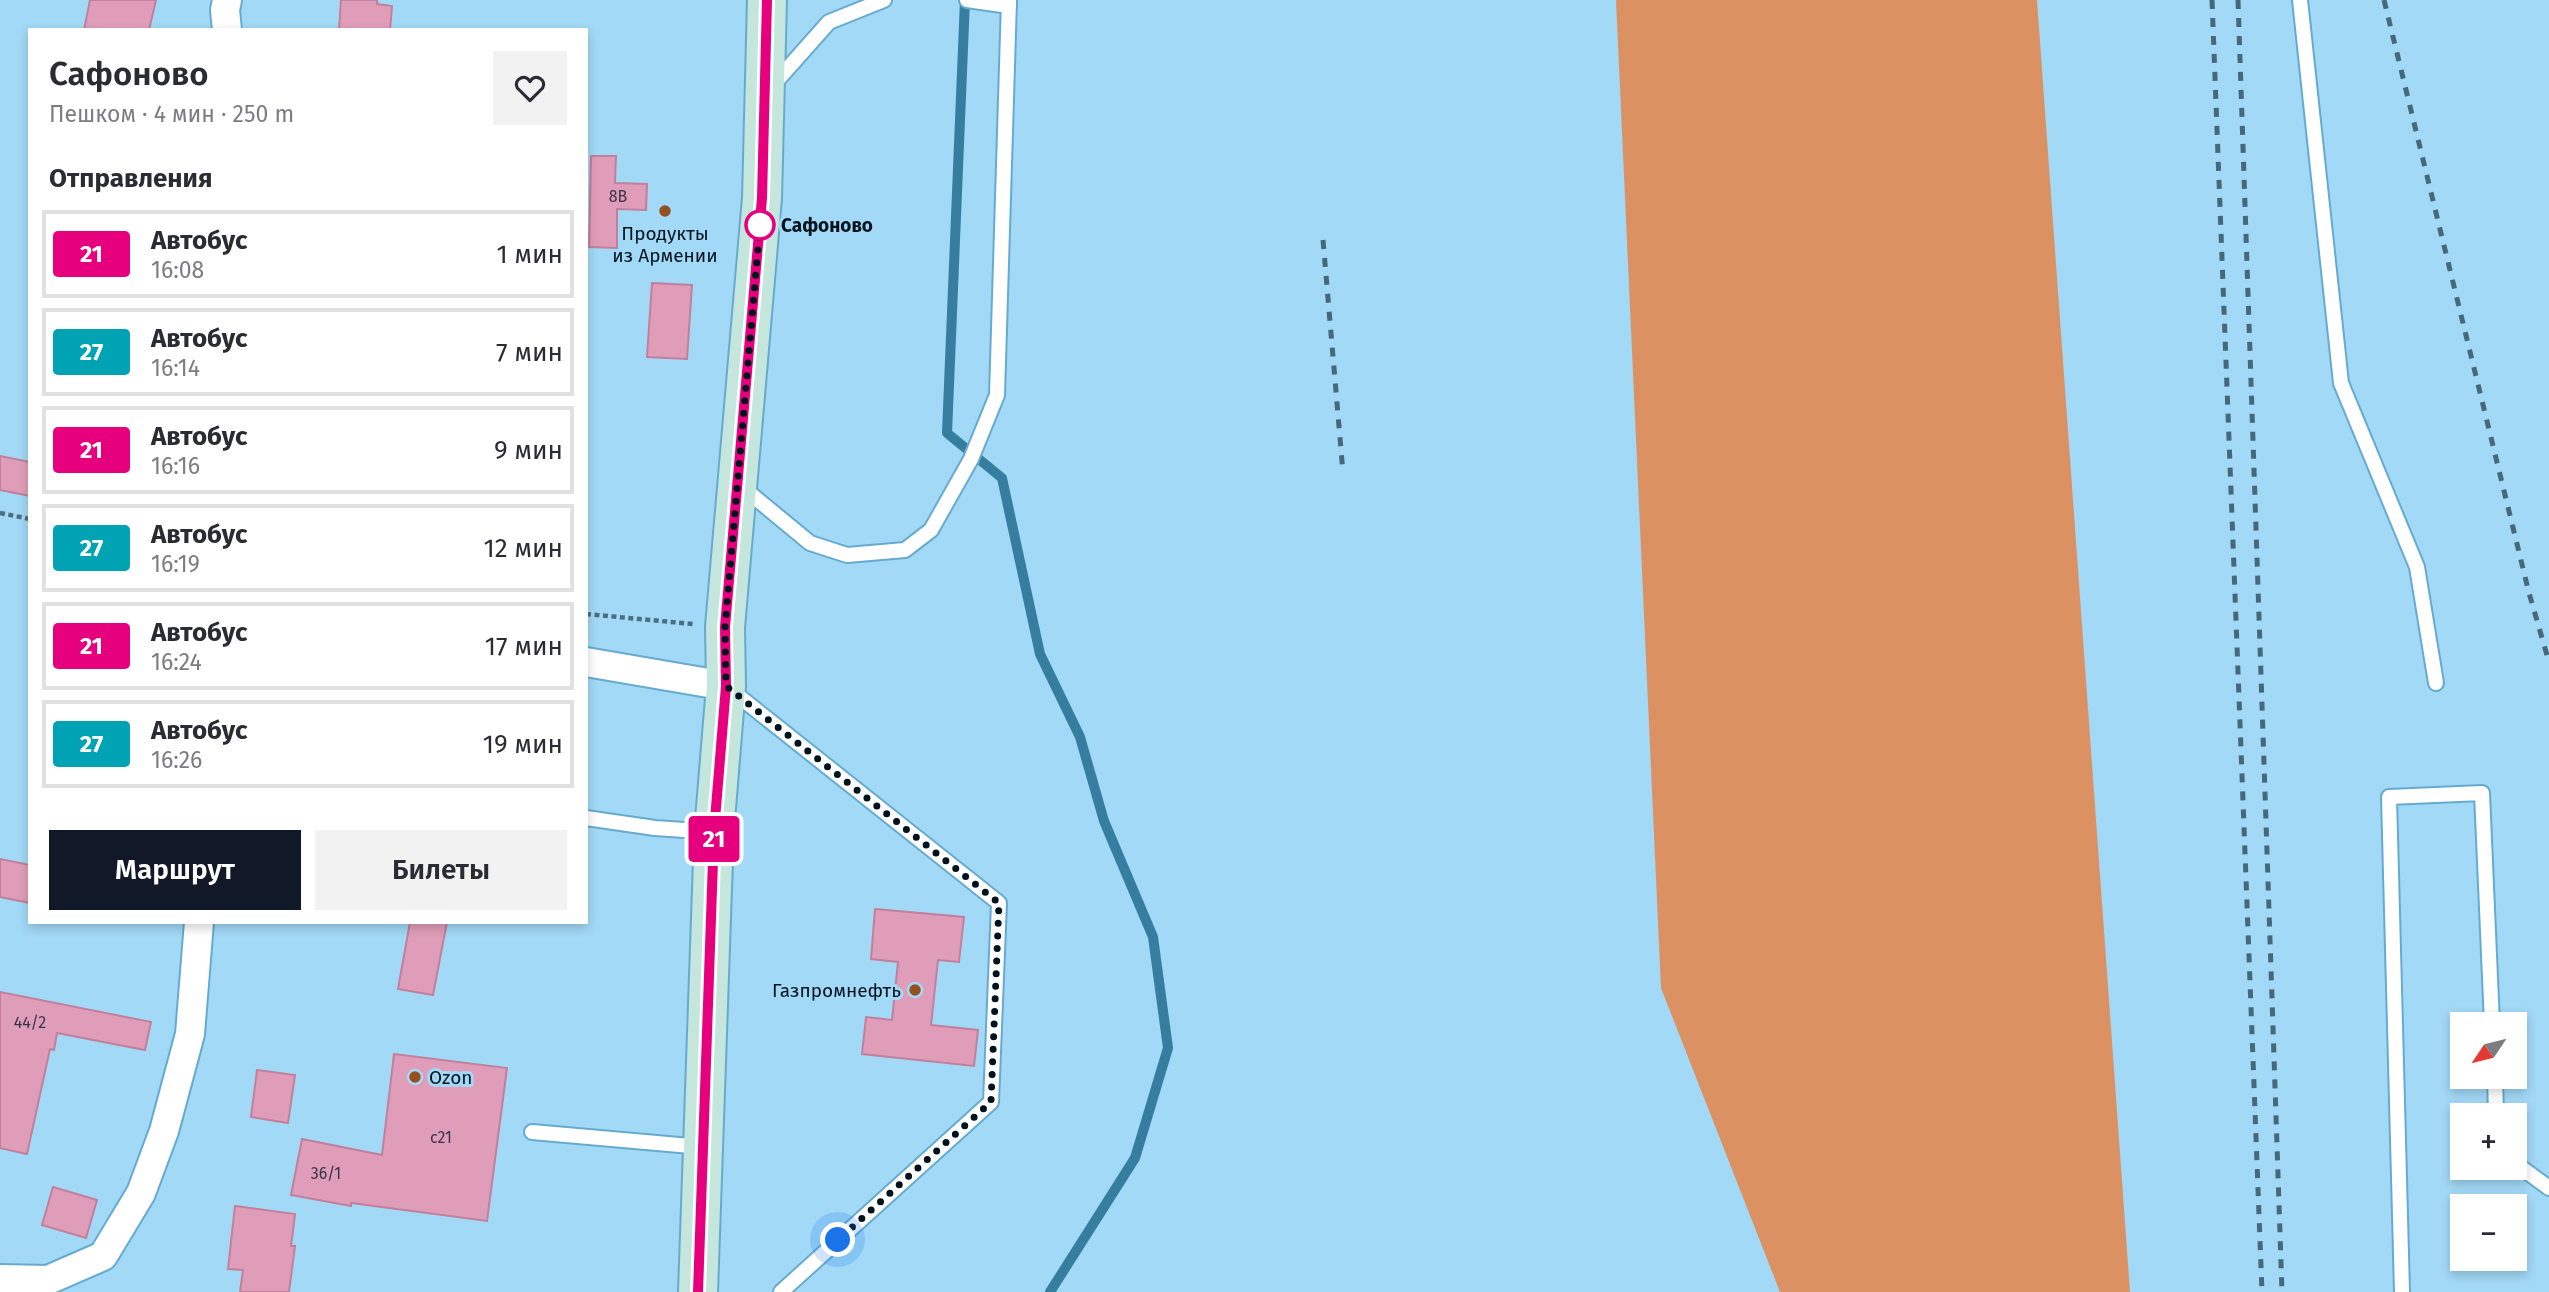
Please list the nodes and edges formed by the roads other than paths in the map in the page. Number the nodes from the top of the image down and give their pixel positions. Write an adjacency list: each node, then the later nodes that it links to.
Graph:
1 (227, 0): 7 (street)
2 (767, 0): 8 (street)
3 (884, 0): 8 (lane)
4 (967, 0): 6 (lane)
5 (2300, 0): 11 (lane)
6 (1009, 3): 9 (lane)
7 (227, 28)
8 (765, 94): 9 (street)
9 (737, 483): 12 (street)
10 (588, 662): 12 (street)
11 (2436, 683)
12 (726, 686): 14 (street); 23 (lane)
13 (588, 818): 14 (lane)
14 (714, 832): 18 (street)
15 (199, 924): 21 (street)
16 (2491, 1012): 24 (lane)
17 (533, 1132): 18 (lane)
18 (703, 1147): 22 (street)
19 (2527, 1172): 20 (lane)
20 (2549, 1188)
21 (0, 1279)
22 (698, 1292)
23 (781, 1292)
24 (2402, 1292)

